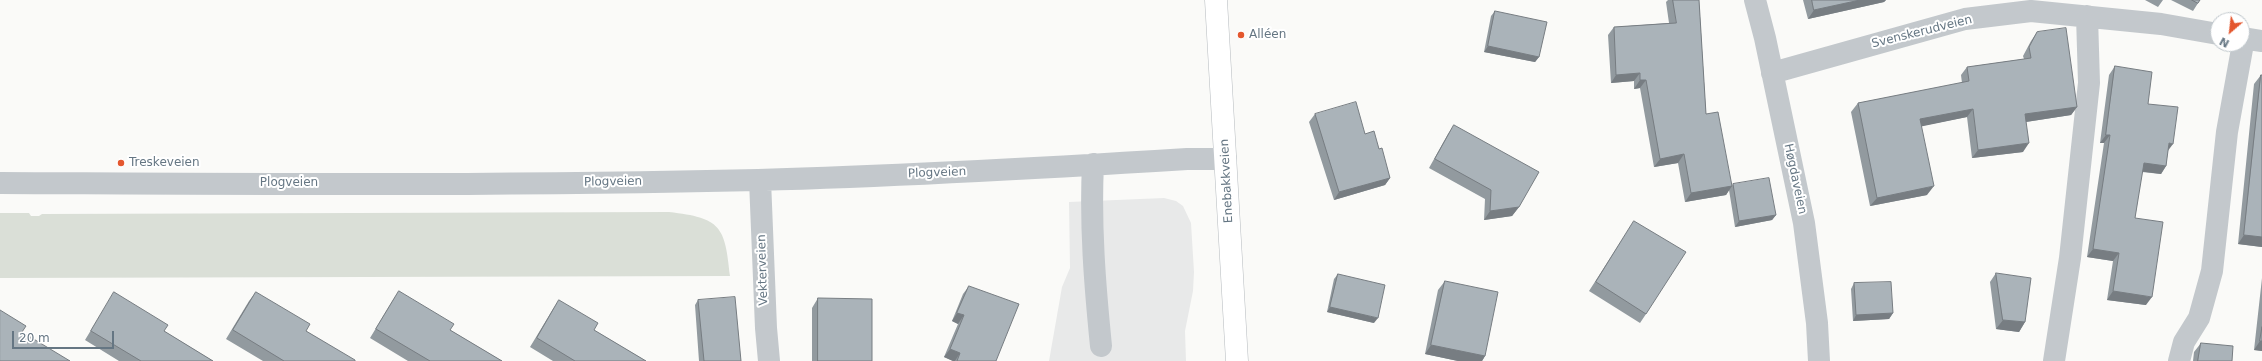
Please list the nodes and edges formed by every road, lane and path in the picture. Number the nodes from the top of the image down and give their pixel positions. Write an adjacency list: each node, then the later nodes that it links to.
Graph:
1 (1216, 0): 7 (main road, Enebakkveien)
2 (1755, 0): 6 (street, Høgdaveien)
3 (2087, 16): 4 (street, Svenskerudveien); 6 (street, Svenskerudveien); 15 (street)
4 (2210, 33)
5 (2246, 52): 16 (street)
6 (1772, 73): 14 (street, Høgdaveien)
7 (1226, 159): 8 (street, Plogveien); 13 (main road, Enebakkveien)
8 (1094, 164): 9 (street, Plogveien); 11 (street)
9 (760, 180): 10 (street, Plogveien); 12 (street, Vekterveien)
10 (0, 183)
11 (1101, 346)
12 (769, 361)
13 (1237, 361)
14 (1818, 361)
15 (2054, 361)
16 (2179, 361)

